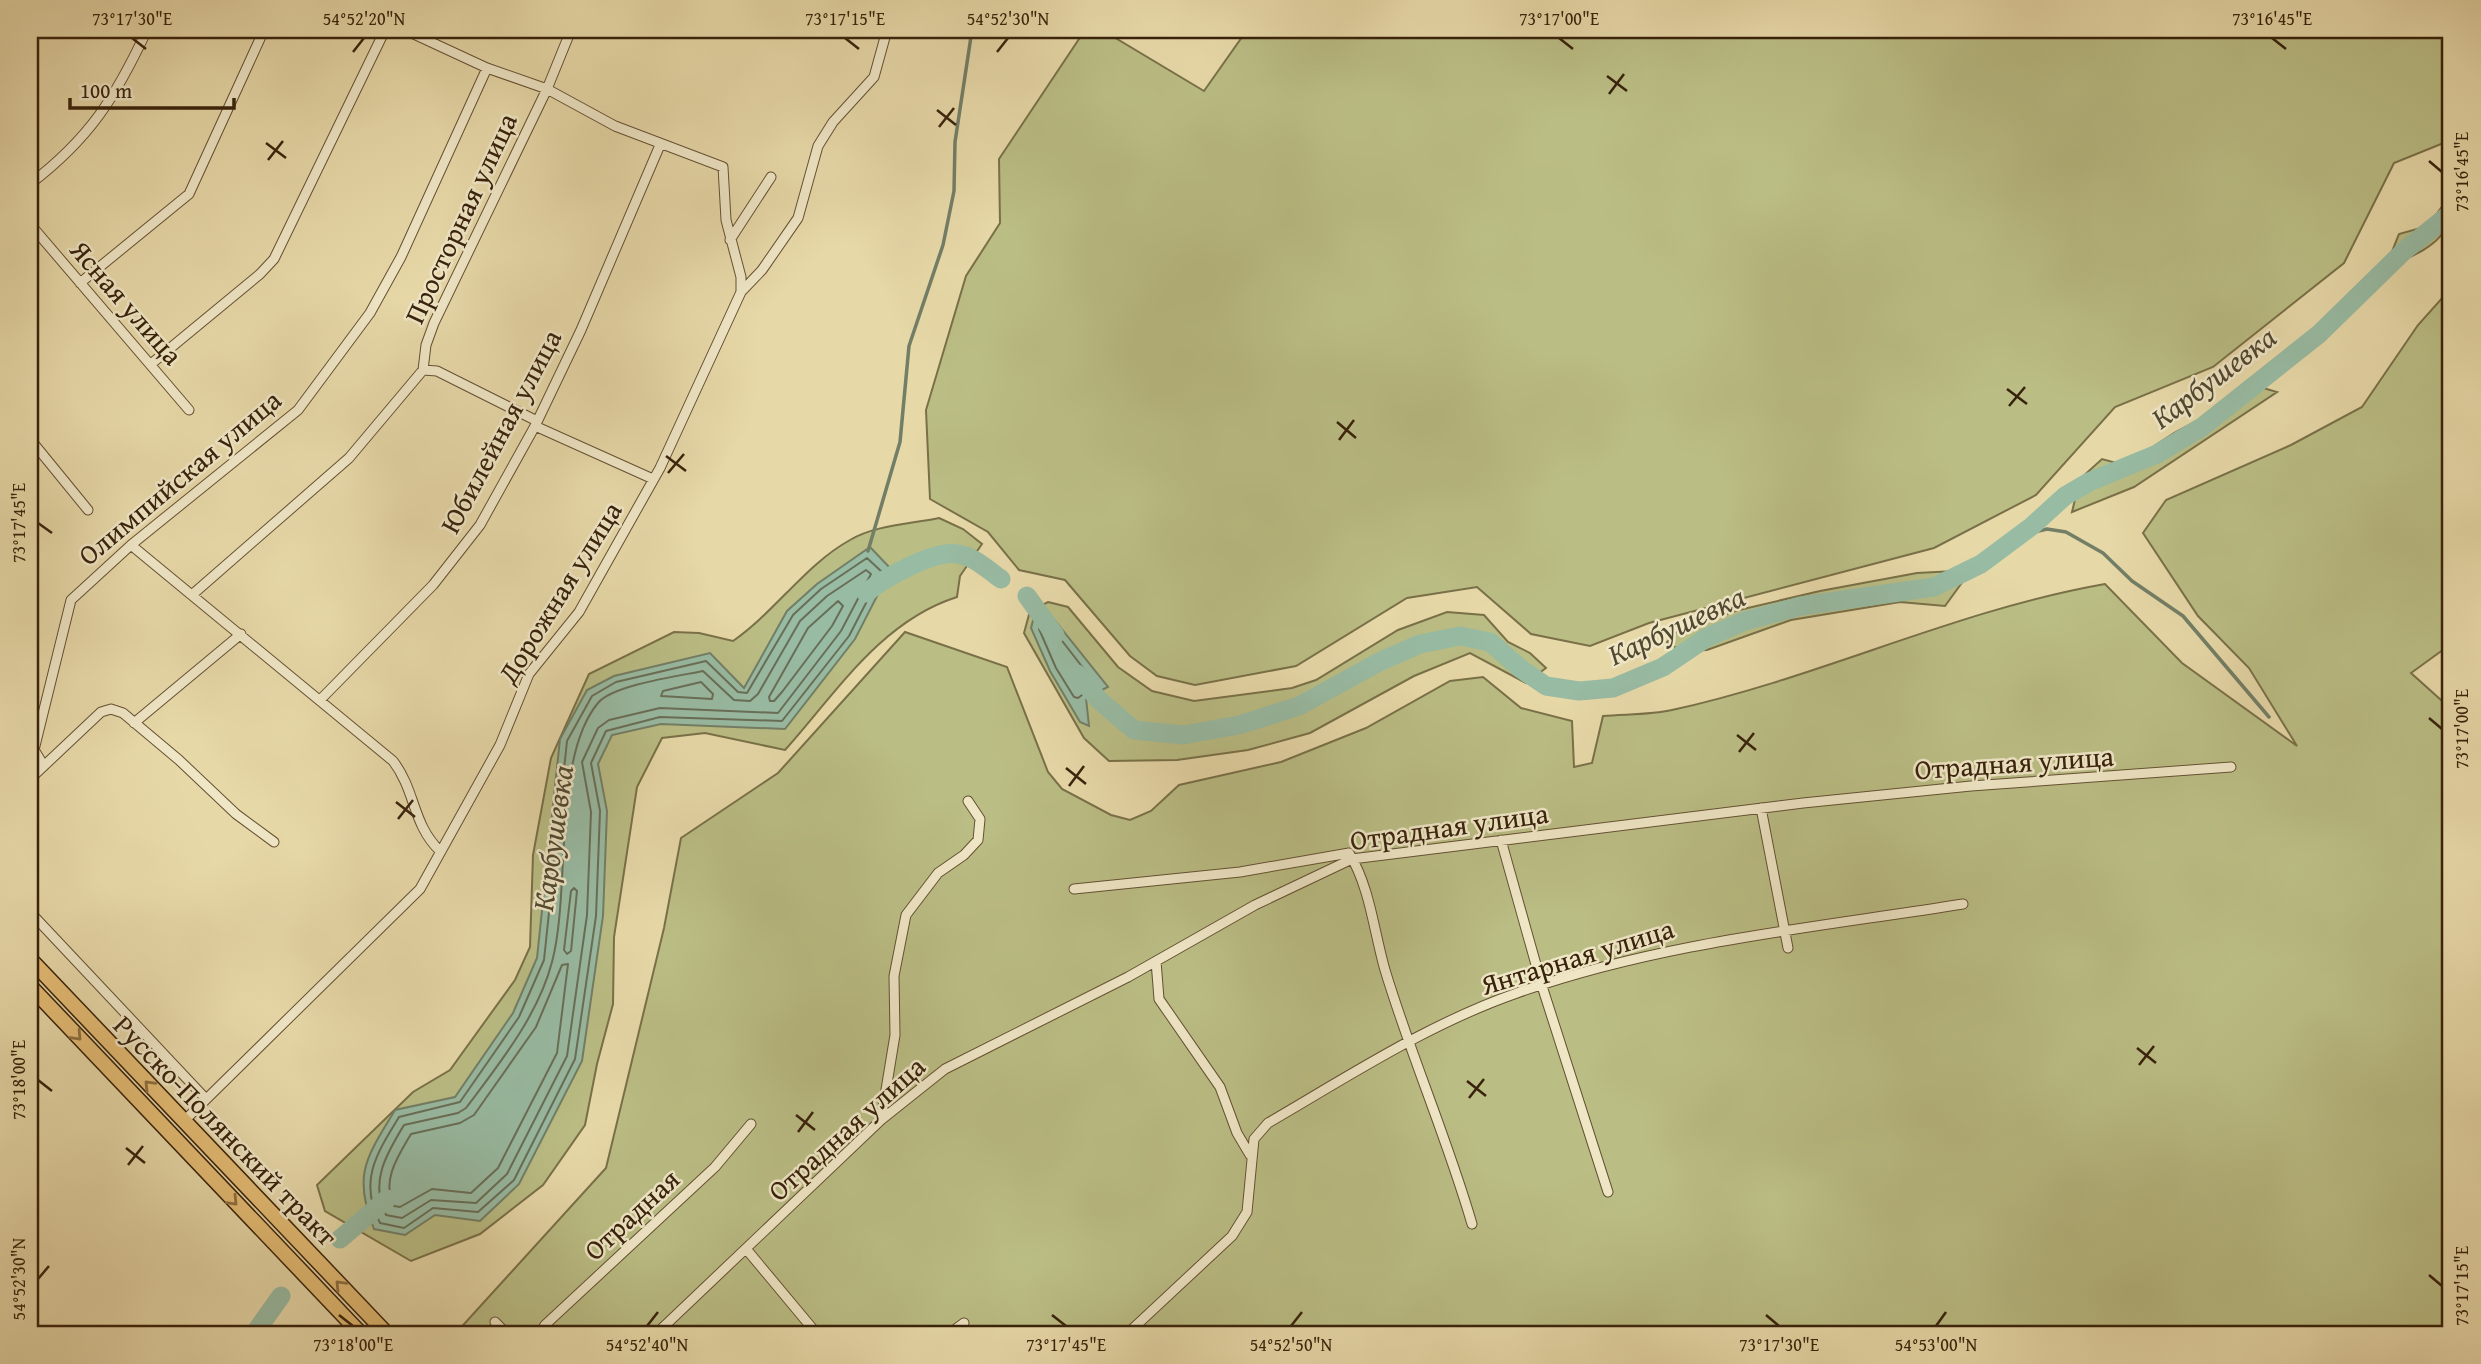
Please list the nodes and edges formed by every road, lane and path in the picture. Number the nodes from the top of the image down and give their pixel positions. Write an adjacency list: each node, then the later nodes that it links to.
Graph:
1 (147, 30): 11 (street)
2 (264, 30): 14 (street)
3 (385, 30): 16 (street)
4 (405, 30): 7 (street)
5 (571, 30): 8 (street, Просторная улица)
6 (887, 30): 15 (street, Дорожная улица)
7 (487, 68): 8 (street); 23 (street, Олимпийская улица)
8 (547, 89): 9 (street); 17 (street, Просторная улица)
9 (660, 145): 13 (street); 19 (street, Юбилейная улица)
10 (771, 177): 13 (street)
11 (30, 184)
12 (30, 224): 14 (street, Ясная улица)
13 (730, 240): 15 (street)
14 (80, 284): 16 (street, Ясная улица)
15 (741, 292): 21 (street, Дорожная улица)
16 (151, 364): 18 (street, Ясная улица)
17 (423, 370): 19 (street); 24 (street)
18 (189, 410)
19 (536, 424): 21 (street); 26 (street, Юбилейная улица)
20 (30, 439): 22 (street)
21 (653, 479): 36 (street, Дорожная улица)
22 (88, 510)
23 (131, 545): 24 (street); 28 (street, Олимпийская улица)
24 (193, 594): 25 (street)
25 (241, 634): 26 (street); 27 (street)
26 (320, 700): 36 (street)
27 (134, 723): 29 (street); 35 (street)
28 (32, 747): 29 (street)
29 (44, 766): 31 (street)
30 (2231, 767): 33 (street, Отрадная улица)
31 (30, 779)
32 (968, 801): 49 (street)
33 (1762, 808): 34 (street, Отрадная улица); 41 (street)
34 (1501, 840): 37 (street, Отрадная улица); 46 (street)
35 (274, 842)
36 (440, 851): 48 (street, Дорожная улица)
37 (1352, 859): 38 (street); 44 (street, Отрадная улица); 47 (street)
38 (1074, 889)
39 (1963, 904): 41 (street, Янтарная улица)
40 (30, 912): 48 (street)
41 (1785, 930): 42 (street); 46 (street, Янтарная улица)
42 (1788, 948)
43 (30, 959): 50 (main road, Русско-Полянский тракт, one-way to 43)
44 (1156, 961): 49 (street, Отрадная улица); 52 (street)
45 (30, 986): 58 (main road, Русско-Полянский тракт, one-way to 58)
46 (1542, 986): 47 (street, Янтарная улица); 53 (street)
47 (1408, 1040): 52 (street, Янтарная улица); 54 (street)
48 (206, 1099): 50 (street, Дорожная улица)
49 (881, 1120): 55 (street, Отрадная улица)
50 (184, 1121): 59 (main road, Русско-Полянский тракт, one-way to 50)
51 (751, 1124): 61 (street, Отрадная)
52 (1250, 1155): 65 (street)
53 (1608, 1192)
54 (1472, 1224)
55 (747, 1250): 62 (street, Отрадная улица); 63 (street)
56 (495, 1322): 60 (street)
57 (964, 1323): 64 (street)
58 (361, 1334)
59 (387, 1334)
60 (507, 1334)
61 (540, 1334)
62 (656, 1334)
63 (817, 1334)
64 (949, 1334)
65 (1126, 1334)

